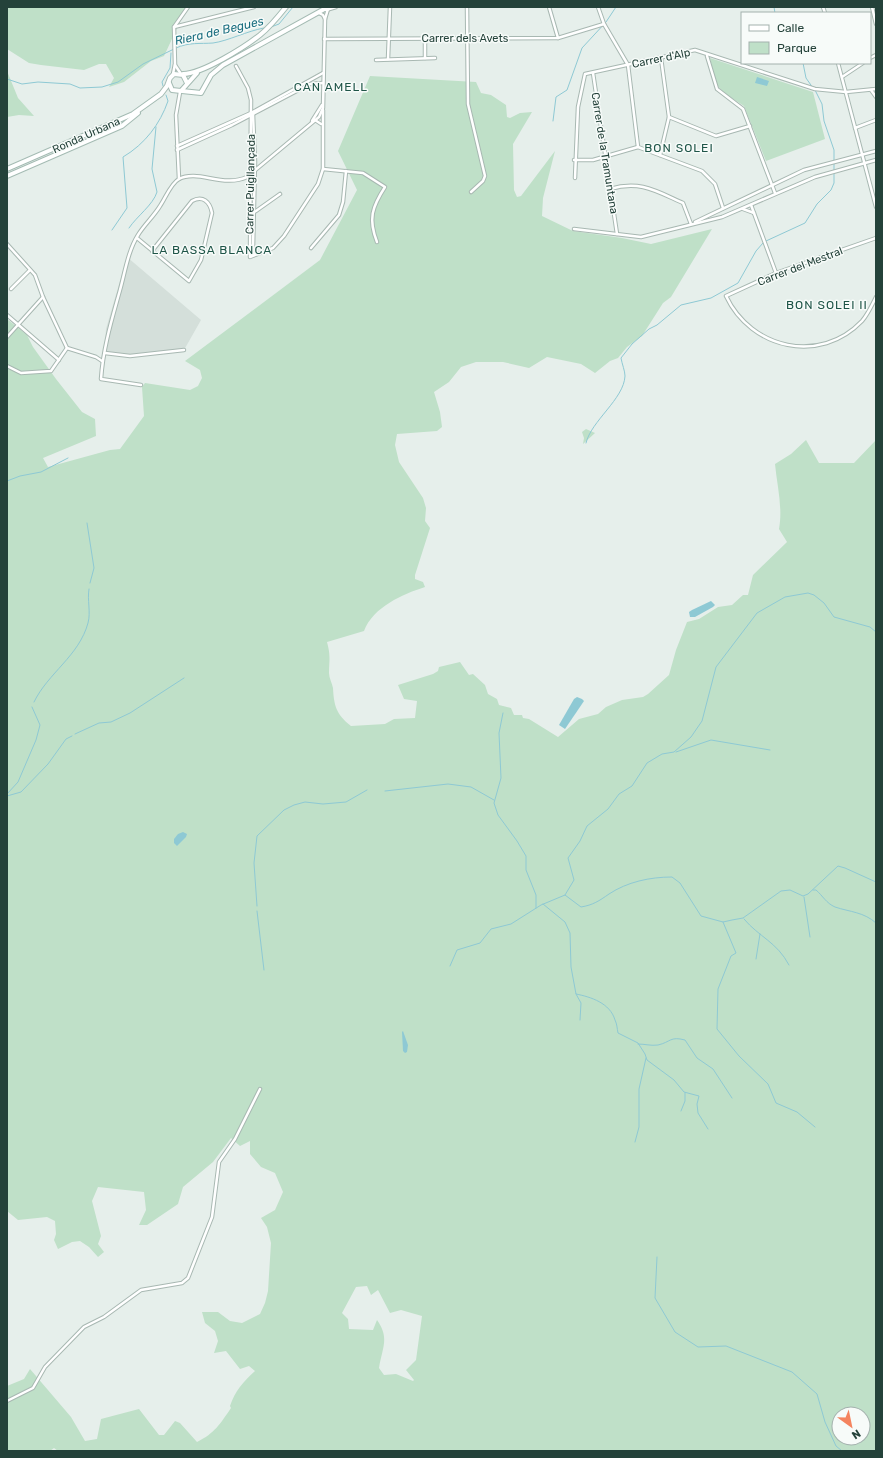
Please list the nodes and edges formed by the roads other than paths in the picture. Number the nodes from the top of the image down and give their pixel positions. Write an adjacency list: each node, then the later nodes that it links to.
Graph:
1 (188, 7): 15 (street)
2 (254, 7): 15 (street)
3 (286, 7): 32 (main road)
4 (336, 7): 10 (street)
5 (390, 7): 20 (street)
6 (467, 7): 17 (street)
7 (549, 7): 18 (street)
8 (598, 7): 13 (street)
9 (872, 7): 14 (street)
10 (328, 8): 11 (main road); 12 (street)
11 (318, 13): 12 (street); 45 (main road)
12 (325, 19): 19 (street)
13 (604, 24): 18 (street, Carrer dels Avets); 30 (street)
14 (876, 24)
15 (174, 27): 27 (street)
16 (425, 38): 17 (street, Carrer dels Avets); 20 (street, Carrer dels Avets); 22 (street)
17 (468, 38): 18 (street, Carrer dels Avets); 78 (street)
18 (558, 38)
19 (324, 39): 20 (street, Carrer dels Avets); 33 (street)
20 (388, 39): 25 (street)
21 (707, 55): 24 (street, Carrer d'Alp); 44 (street, Carrer d'Alp); 57 (street)
22 (425, 58): 23 (street); 25 (street)
23 (435, 58)
24 (661, 58): 30 (street, Carrer d'Alp); 52 (street)
25 (388, 59): 26 (street)
26 (376, 60)
27 (175, 64): 35 (street); 36 (street)
28 (838, 64): 37 (street)
29 (861, 64): 37 (street)
30 (628, 65): 34 (street, Carrer d'Alp); 59 (street)
31 (236, 66): 50 (street, Carrer Puigllançada)
32 (201, 70): 35 (main road); 40 (main road)
33 (324, 72): 39 (street); 50 (street)
34 (593, 72): 62 (street, Carrer de la Tramuntana); 65 (street, Carrer d'Alp)
35 (181, 74): 36 (main road); 40 (main road)
36 (172, 75): 38 (main road, Ronda Urbana)
37 (842, 76): 44 (street)
38 (169, 82): 43 (main road); 46 (main road, Ronda Urbana)
39 (323, 83): 49 (street); 50 (street)
40 (187, 85): 43 (main road); 45 (main road)
41 (876, 89): 42 (street, Carrer d'Alp)
42 (871, 90): 44 (street, Carrer d'Alp); 47 (street)
43 (178, 91): 45 (main road); 46 (main road, Ronda Urbana); 60 (street)
44 (846, 92): 58 (street)
45 (192, 93)
46 (161, 94): 48 (main road, Ronda Urbana)
47 (876, 97)
48 (149, 104): 69 (main road, Ronda Urbana); 73 (main road)
49 (322, 109): 51 (street); 53 (street)
50 (252, 113): 60 (street); 70 (street, Carrer Puigllançada); 72 (street, Carrer Puigllançada)
51 (318, 116): 53 (street); 55 (street); 56 (street)
52 (669, 117): 57 (street); 63 (street)
53 (323, 118): 56 (street)
54 (876, 120): 58 (street)
55 (313, 121): 56 (street); 70 (street)
56 (322, 124): 68 (street)
57 (750, 126): 76 (street)
58 (855, 128): 64 (street)
59 (638, 147): 62 (street); 63 (street)
60 (177, 148): 75 (street)
61 (876, 151): 64 (street)
62 (606, 155): 65 (street); 77 (street, Carrer de la Tramuntana)
63 (660, 155): 83 (street)
64 (862, 155): 67 (street); 76 (street)
65 (574, 160): 74 (street)
66 (876, 160): 67 (street)
67 (864, 163): 79 (street); 82 (street)
68 (323, 169): 71 (street); 97 (street)
69 (7, 170)
70 (254, 171): 72 (street); 85 (street, Carrer Puigllançada)
71 (346, 171): 93 (street); 95 (street)
72 (251, 174): 75 (street); 87 (street, Carrer Puigllançada)
73 (7, 176)
74 (575, 178)
75 (179, 179): 91 (street)
76 (771, 185): 79 (street); 83 (street)
77 (610, 188): 88 (street); 90 (street, Carrer de la Tramuntana)
78 (471, 192)
79 (775, 193): 81 (street)
80 (280, 194): 85 (street)
81 (751, 205): 84 (street); 86 (street)
82 (876, 207)
83 (723, 208): 88 (street)
84 (742, 209): 86 (street); 88 (street)
85 (253, 212): 87 (street); 97 (street, Carrer Puigllançada)
86 (754, 213): 99 (street)
87 (250, 214): 97 (street, Carrer Puigllançada)
88 (691, 224): 90 (street)
89 (574, 229): 90 (street)
90 (617, 234)
91 (137, 238): 96 (street); 108 (street)
92 (876, 238): 99 (street, Carrer del Mestral)
93 (377, 242)
94 (7, 244): 98 (street)
95 (312, 248)
96 (152, 251): 96 (street)
97 (254, 255)
98 (30, 270): 100 (street); 101 (street)
99 (776, 273): 102 (street, Carrer del Mestral)
100 (11, 289)
101 (42, 297): 104 (street); 106 (street)
102 (876, 297)
103 (7, 315): 104 (street)
104 (18, 325): 105 (street); 109 (street)
105 (7, 337)
106 (67, 348): 109 (street); 110 (street)
107 (184, 350): 108 (street)
108 (105, 353): 110 (street)
109 (59, 360): 111 (street)
110 (102, 361): 112 (street)
111 (7, 366)
112 (141, 385)
113 (260, 1088): 114 (street)
114 (7, 1401)

